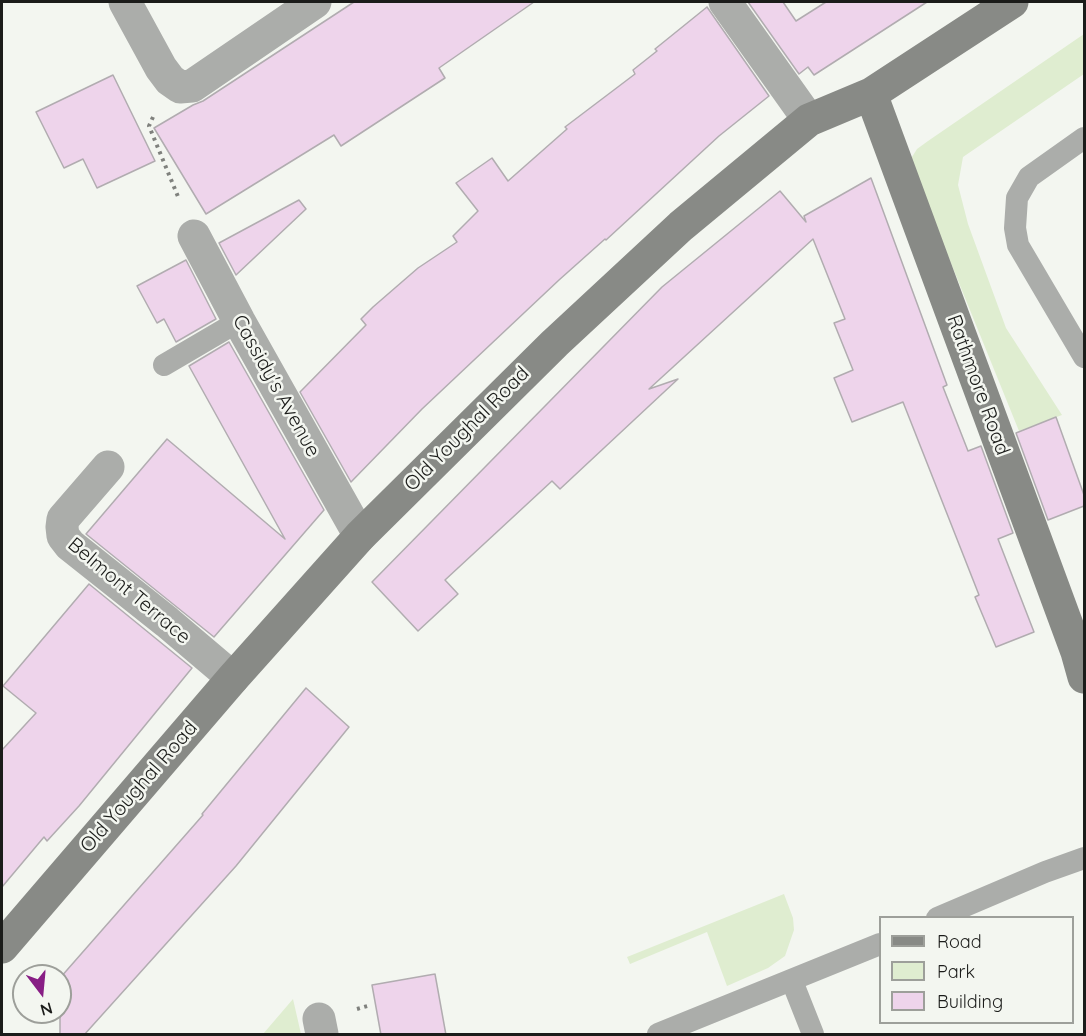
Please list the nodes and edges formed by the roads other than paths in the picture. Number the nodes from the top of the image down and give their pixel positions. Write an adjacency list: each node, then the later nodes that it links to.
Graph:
1 (125, 2): 2 (street)
2 (315, 2)
3 (725, 2): 6 (street)
4 (1012, 2): 5 (street, Old Youghal Road)
5 (871, 94): 6 (street, Old Youghal Road); 14 (street, Rathmore Road)
6 (809, 120): 13 (street, Old Youghal Road)
7 (1084, 138): 10 (lane)
8 (194, 236): 9 (street, Cassidy's Avenue)
9 (239, 321): 11 (lane); 13 (street, Cassidy's Avenue)
10 (1084, 357)
11 (164, 365)
12 (108, 467): 15 (street, Belmont Terrace)
13 (360, 536): 15 (street, Old Youghal Road)
14 (1084, 677)
15 (233, 678): 19 (street, Old Youghal Road)
16 (1084, 858): 17 (lane)
17 (943, 916)
18 (879, 944): 20 (lane)
19 (2, 947)
20 (792, 981): 21 (lane); 22 (lane)
21 (658, 1035)
22 (813, 1035)

